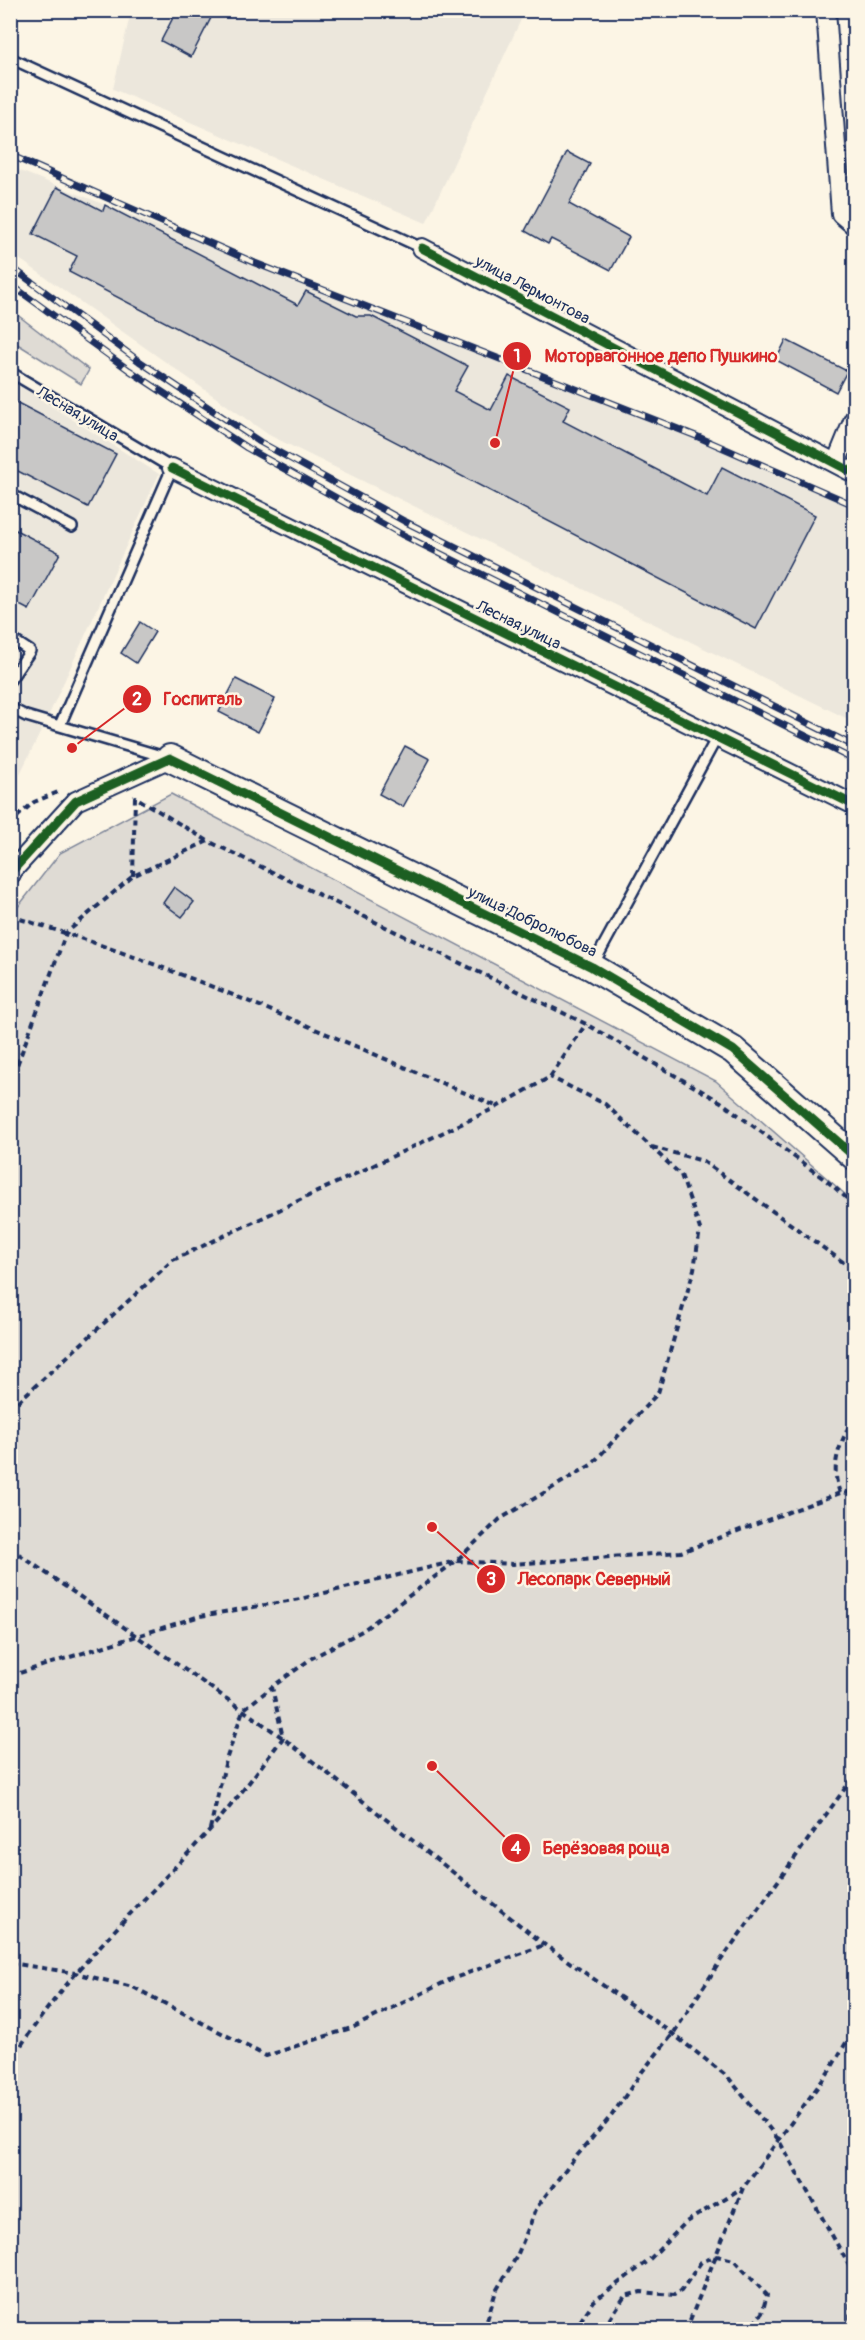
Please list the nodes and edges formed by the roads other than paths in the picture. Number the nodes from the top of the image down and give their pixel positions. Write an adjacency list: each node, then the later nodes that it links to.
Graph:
1 (826, 10): 3 (street)
2 (10, 58): 4 (lane)
3 (855, 225)
4 (422, 248): 7 (street, улица Лермонтова)
5 (10, 372): 8 (lane, Лесная улица)
6 (855, 419): 7 (street)
7 (836, 463): 9 (street, улица Лермонтова)
8 (172, 468): 15 (lane); 16 (street, Лесная улица)
9 (855, 473)
10 (10, 494): 11 (lane)
11 (72, 527)
12 (10, 638): 13 (lane)
13 (10, 680)
14 (10, 708): 15 (lane)
15 (60, 725): 17 (lane)
16 (716, 739): 18 (street, Лесная улица); 20 (lane)
17 (170, 758): 19 (street); 20 (street, улица Добролюбова)
18 (855, 805)
19 (10, 876)
20 (592, 967): 21 (street, улица Добролюбова)
21 (855, 1155)

